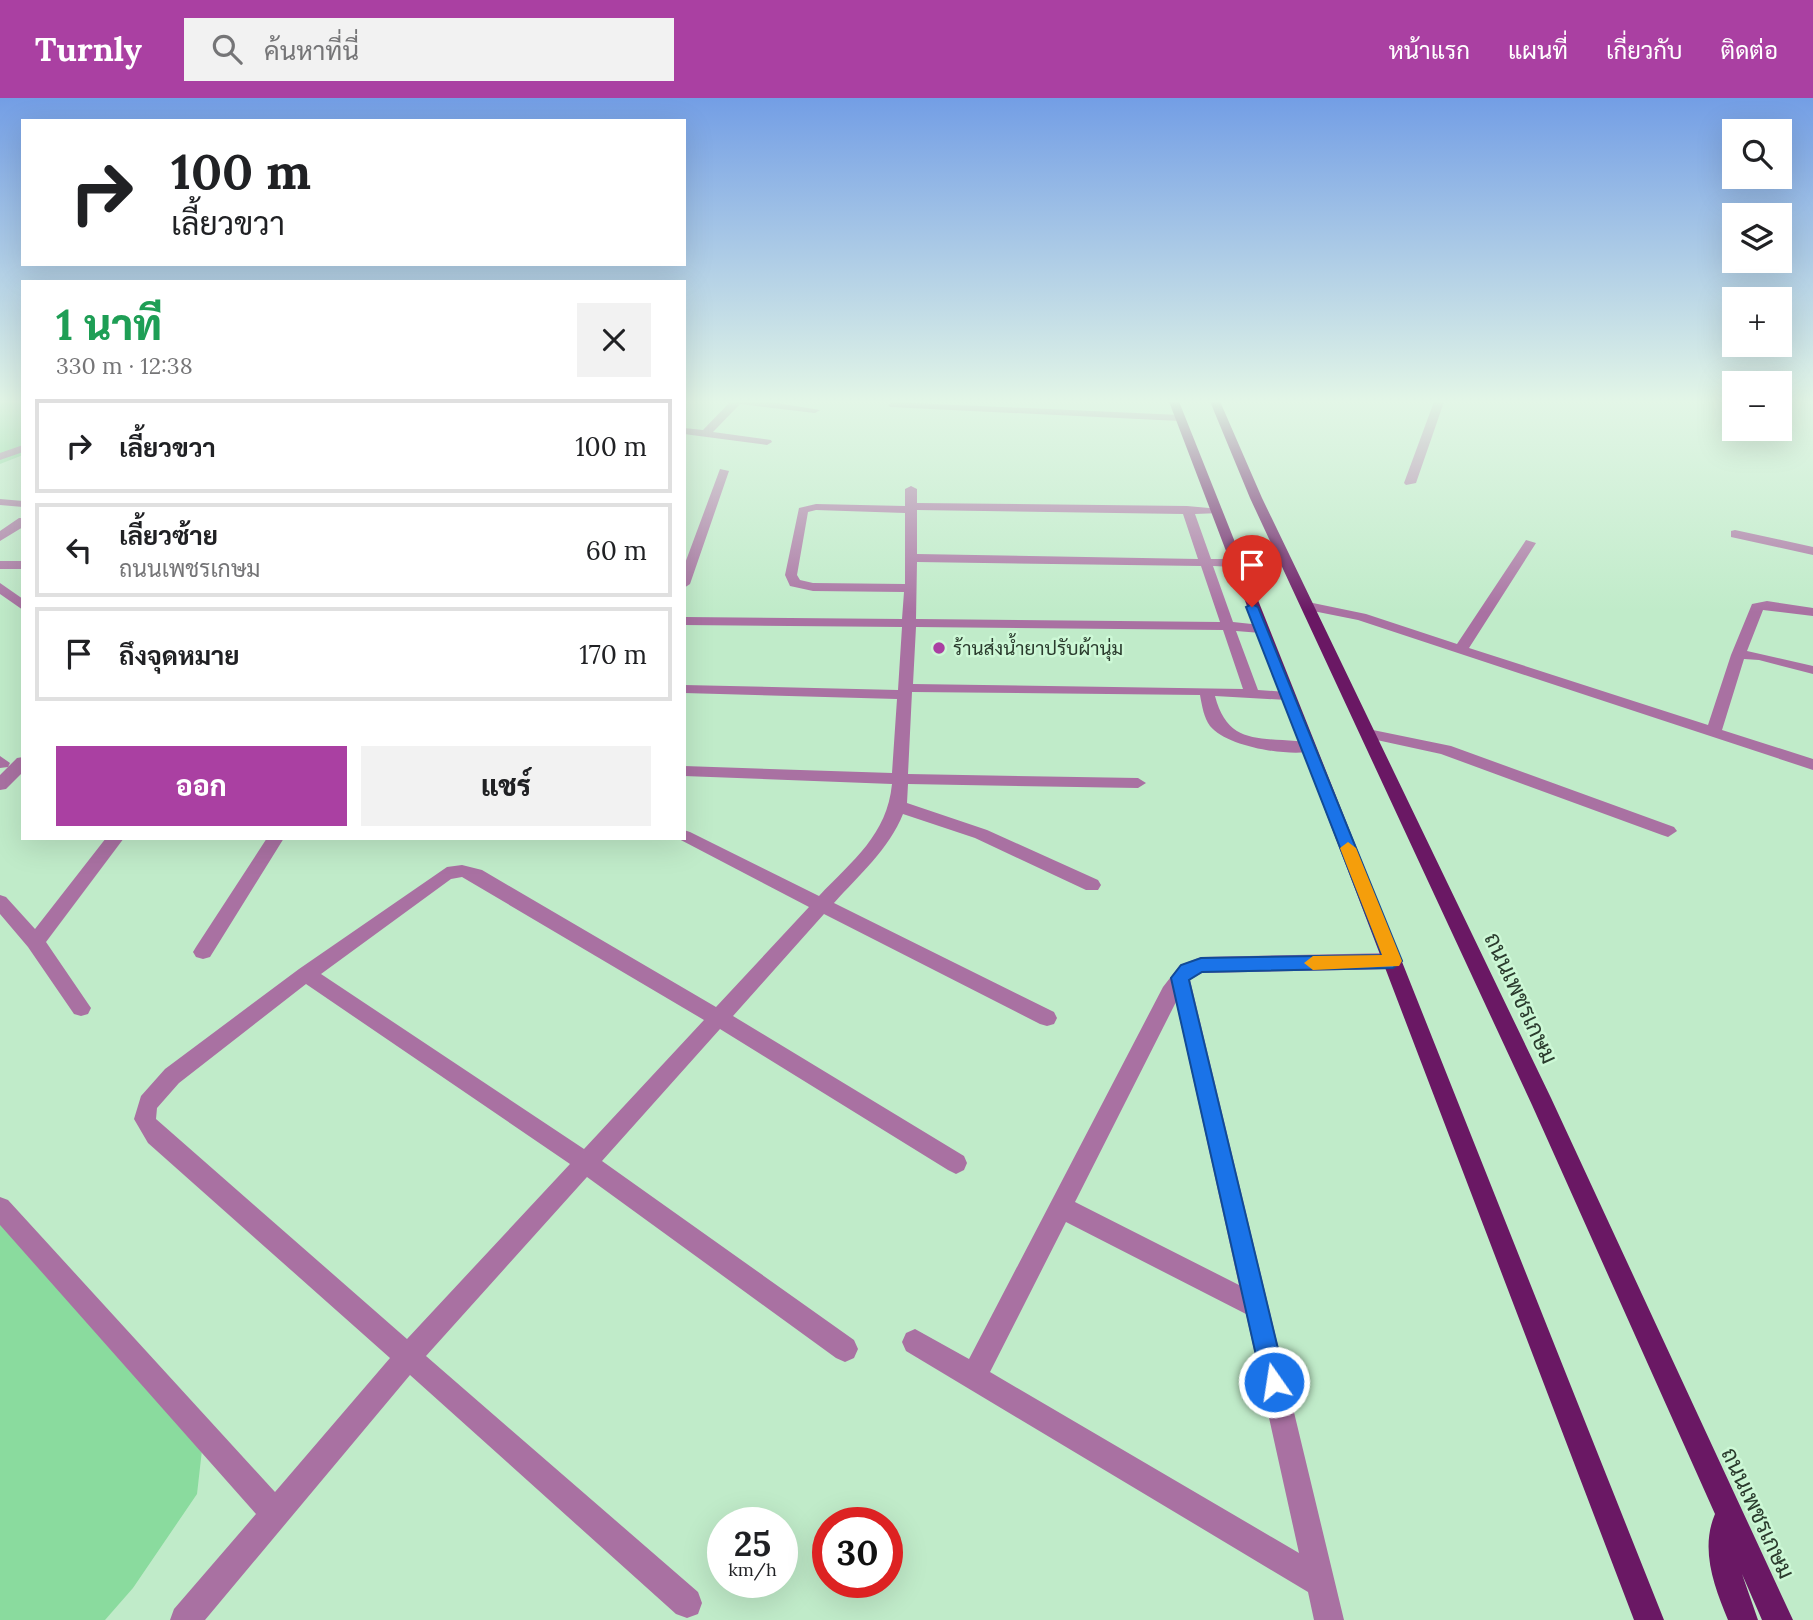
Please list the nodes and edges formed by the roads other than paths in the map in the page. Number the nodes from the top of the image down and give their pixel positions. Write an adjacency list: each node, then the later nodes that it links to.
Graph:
1 (1200, 470): 7 (main road)
2 (1244, 470): 26 (main road, ถนนเพชรเกษม)
3 (1415, 470): 5 (street)
4 (723, 471): 22 (street)
5 (1410, 483)
6 (911, 489): 10 (street)
7 (1210, 496): 11 (street); 19 (main road)
8 (0, 502): 9 (street)
9 (21, 504)
10 (911, 508): 11 (street); 17 (street); 24 (street)
11 (1187, 509): 18 (street)
12 (21, 522): 14 (street)
13 (1735, 534): 16 (street)
14 (0, 537)
15 (1530, 543): 32 (street)
16 (1813, 551)
17 (911, 558): 18 (street); 24 (street)
18 (1206, 563): 19 (street); 30 (street)
19 (1236, 563): 31 (main road)
20 (0, 565): 21 (street)
21 (21, 565)
22 (686, 578)
23 (0, 587): 25 (street)
24 (911, 588): 29 (street)
25 (21, 604)
26 (1308, 606): 32 (street); 40 (main road, ถนนเพชรเกษม)
27 (1813, 612): 33 (street)
28 (686, 621): 29 (street)
29 (909, 622): 30 (street); 37 (street)
30 (1227, 626): 31 (street); 38 (street)
31 (1261, 629): 39 (main road)
32 (1460, 650): 41 (street)
33 (1738, 655): 34 (street); 41 (street)
34 (1813, 670)
35 (686, 689): 37 (street)
36 (1206, 691): 37 (street); 38 (street); 42 (street)
37 (906, 692): 46 (street)
38 (1251, 692): 39 (street)
39 (1287, 695): 42 (main road)
40 (1368, 734): 50 (street); 75 (main road, ถนนเพชรเกษม)
41 (1713, 734): 44 (street)
42 (1308, 747): 59 (main road)
43 (21, 764): 48 (street)
44 (1813, 765)
45 (686, 771): 46 (street)
46 (900, 779): 47 (street); 49 (street)
47 (1138, 782)
48 (0, 785)
49 (898, 806): 54 (street); 56 (street)
50 (1668, 831)
51 (686, 837): 56 (street)
52 (114, 840): 57 (street)
53 (275, 840): 58 (street)
54 (1092, 885)
55 (0, 902): 57 (street)
56 (820, 904): 63 (street); 64 (street)
57 (35, 943): 62 (street)
58 (203, 952)
59 (1393, 961): 61 (street); 80 (main road)
60 (306, 974): 63 (street); 65 (street); 72 (street)
61 (1180, 978): 67 (street); 69 (street)
62 (80, 1008)
63 (718, 1017): 65 (street); 66 (street)
64 (1047, 1018)
65 (585, 1162): 71 (street); 72 (street)
66 (956, 1163)
67 (1061, 1207): 69 (street); 73 (street)
68 (0, 1208): 74 (street)
69 (1256, 1307): 76 (street)
70 (915, 1342): 73 (street)
71 (845, 1349)
72 (407, 1358): 74 (street); 77 (street)
73 (974, 1377): 76 (street)
74 (274, 1512): 78 (street)
75 (1730, 1514): 81 (main road); 82 (main road, ถนนเพชรเกษม)
76 (1321, 1583): 79 (street)
77 (687, 1602)
78 (185, 1620)
79 (1329, 1620)
80 (1649, 1620)
81 (1744, 1620)
82 (1779, 1620)

